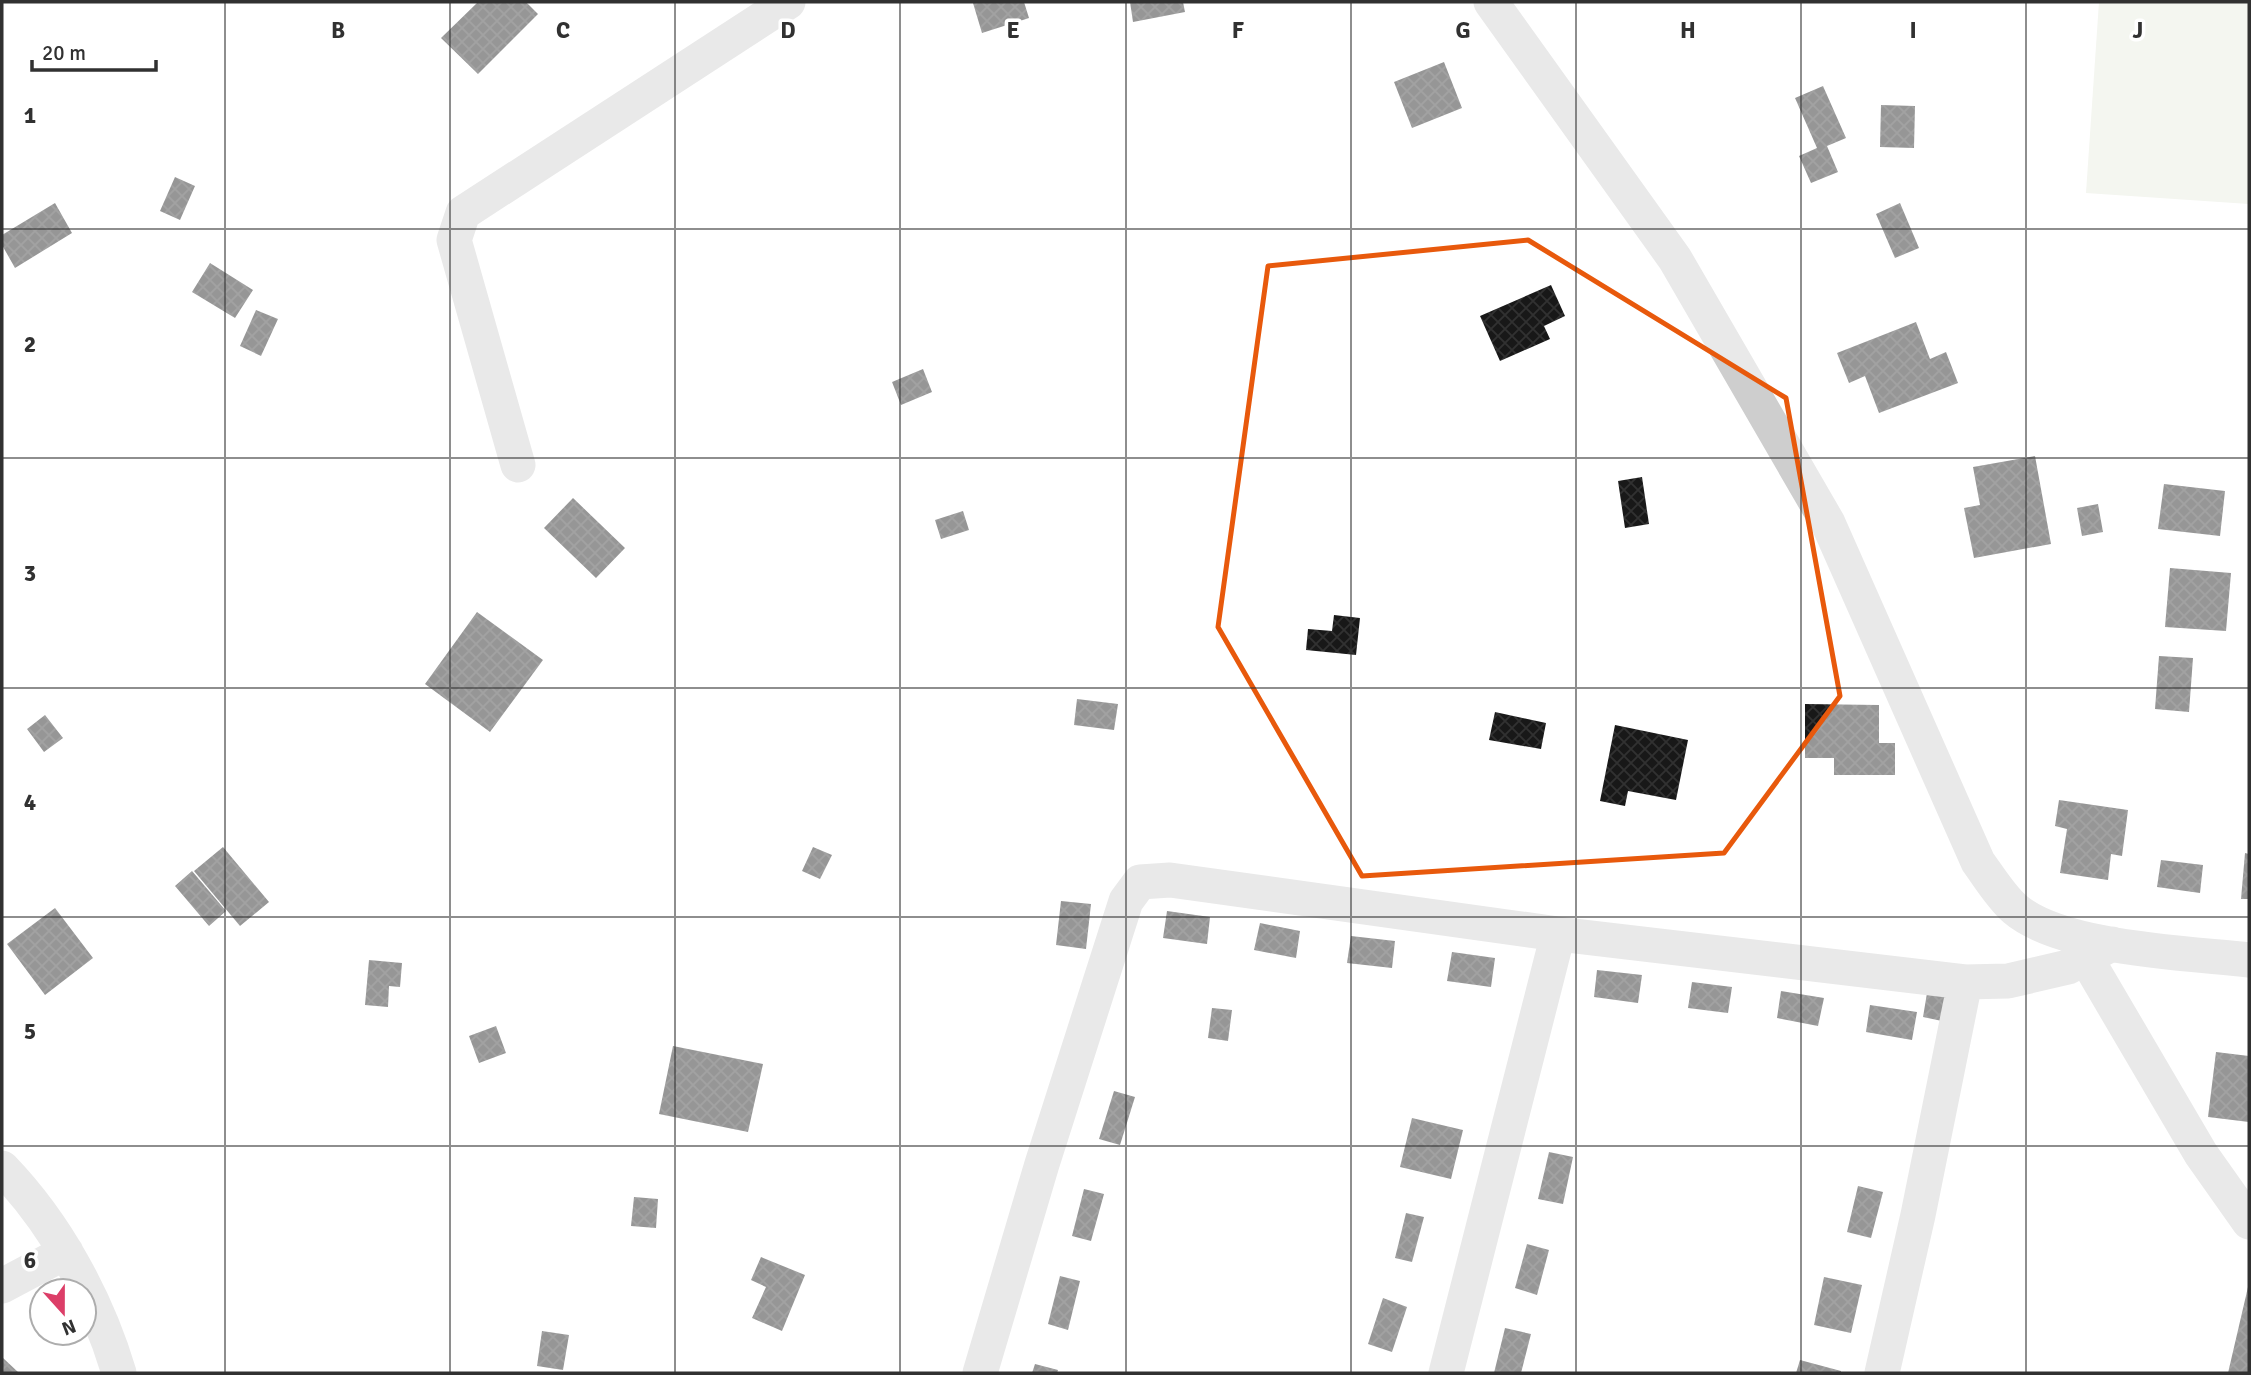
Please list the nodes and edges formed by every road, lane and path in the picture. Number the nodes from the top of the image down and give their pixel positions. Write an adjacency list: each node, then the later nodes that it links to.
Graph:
1 (788, 2): 3 (street)
2 (1491, 2): 5 (street)
3 (518, 465)
4 (1558, 934): 7 (street); 13 (street); 14 (street)
5 (2099, 951): 6 (street); 7 (street); 9 (street)
6 (2249, 960)
7 (1965, 982): 15 (street)
8 (2, 1168): 10 (street)
9 (2249, 1222)
10 (66, 1252): 11 (street); 12 (street)
11 (2, 1286)
12 (119, 1373)
13 (981, 1373)
14 (1446, 1373)
15 (1882, 1373)

